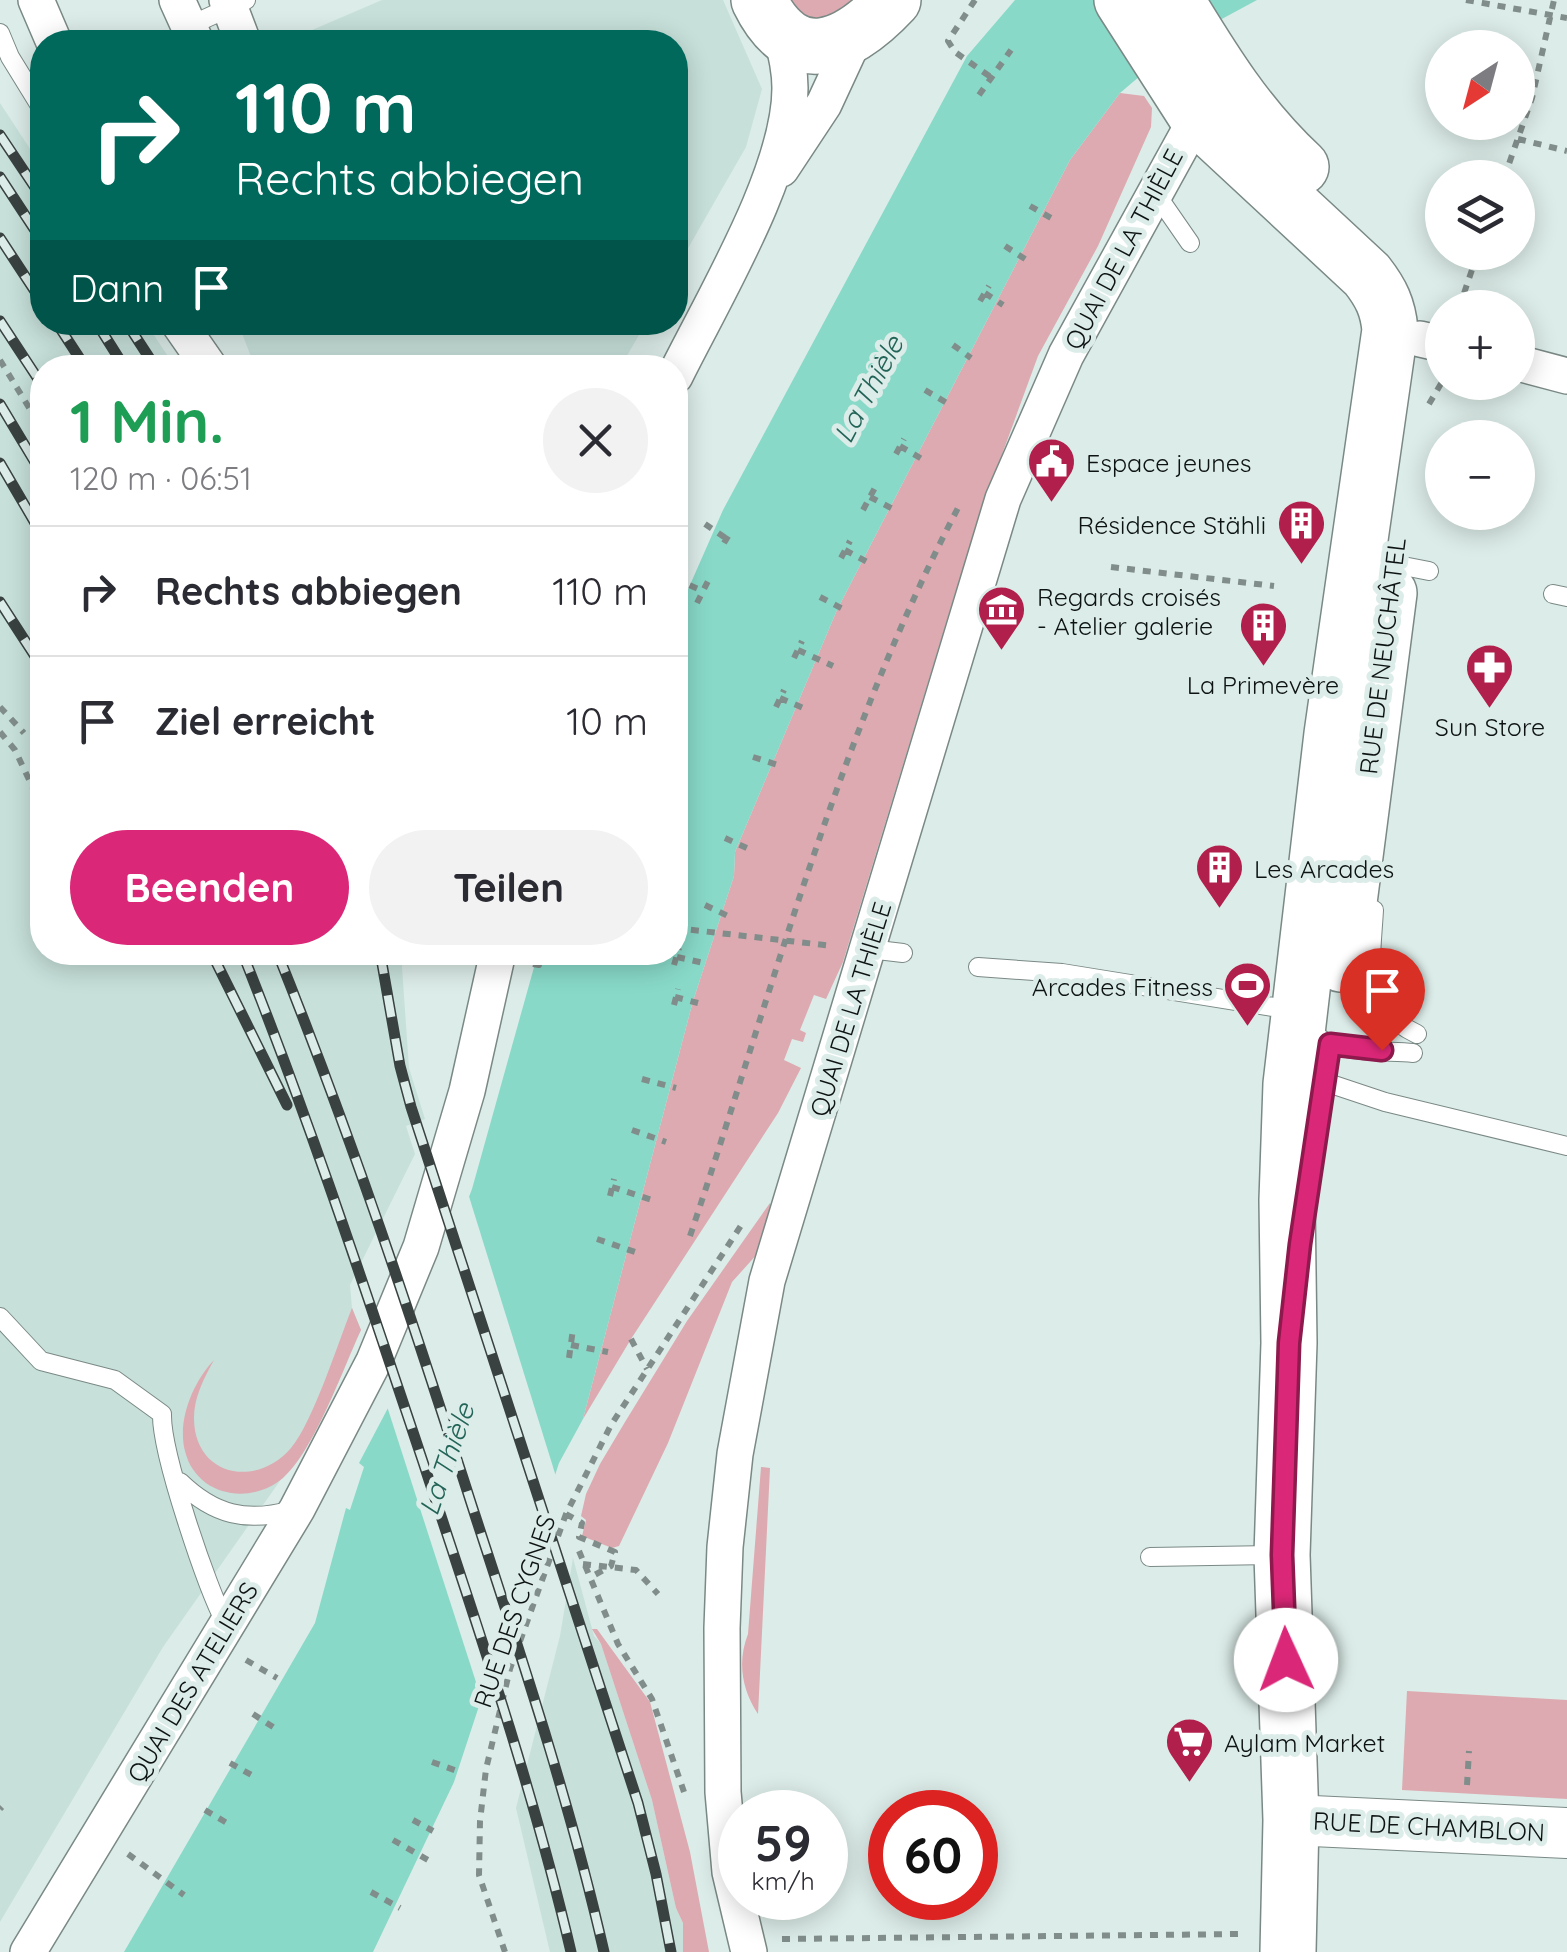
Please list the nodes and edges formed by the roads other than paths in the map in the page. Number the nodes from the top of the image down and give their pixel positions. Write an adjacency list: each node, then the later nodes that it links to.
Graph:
1 (36, 0): 8 (street)
2 (1122, 0): 12 (main road)
3 (1176, 0): 12 (main road)
4 (234, 2): 7 (lane); 9 (street)
5 (770, 17): 6 (main road); 13 (street)
6 (874, 18): 13 (street)
7 (187, 23)
8 (49, 30)
9 (240, 30)
10 (0, 32): 11 (lane)
11 (30, 87)
12 (1205, 89): 14 (street, QUAI DE LA THIÈLE); 16 (main road, RUE DE NEUCHÂTEL)
13 (766, 190): 18 (street)
14 (1154, 191): 15 (lane); 38 (street, QUAI DE LA THIÈLE)
15 (1190, 243)
16 (1425, 319)
17 (1425, 343): 25 (main road, RUE DE NEUCHÂTEL)
18 (685, 355)
19 (1425, 362): 25 (main road, RUE DE NEUCHÂTEL)
20 (1535, 368): 21 (street)
21 (1567, 376)
22 (1375, 894): 26 (lane)
23 (495, 965): 31 (street, QUAI DES ATELIERS)
24 (978, 966): 25 (lane)
25 (1309, 1030): 27 (lane); 28 (lane); 32 (main road, RUE DE NEUCHÂTEL)
26 (1418, 1034)
27 (1413, 1053)
28 (1567, 1146)
29 (0, 1317): 30 (lane)
30 (176, 1478): 31 (lane); 34 (lane)
31 (298, 1509): 34 (street, QUAI DES ATELIERS)
32 (1282, 1555): 33 (lane); 35 (main road, RUE DE NEUCHÂTEL)
33 (1150, 1557)
34 (233, 1641): 39 (street, QUAI DES ATELIERS)
35 (1291, 1820): 36 (street, RUE DE CHAMBLON); 37 (main road, RUE DE NEUCHÂTEL)
36 (1567, 1833)
37 (1264, 1943)
38 (760, 1946)
39 (28, 1952)

